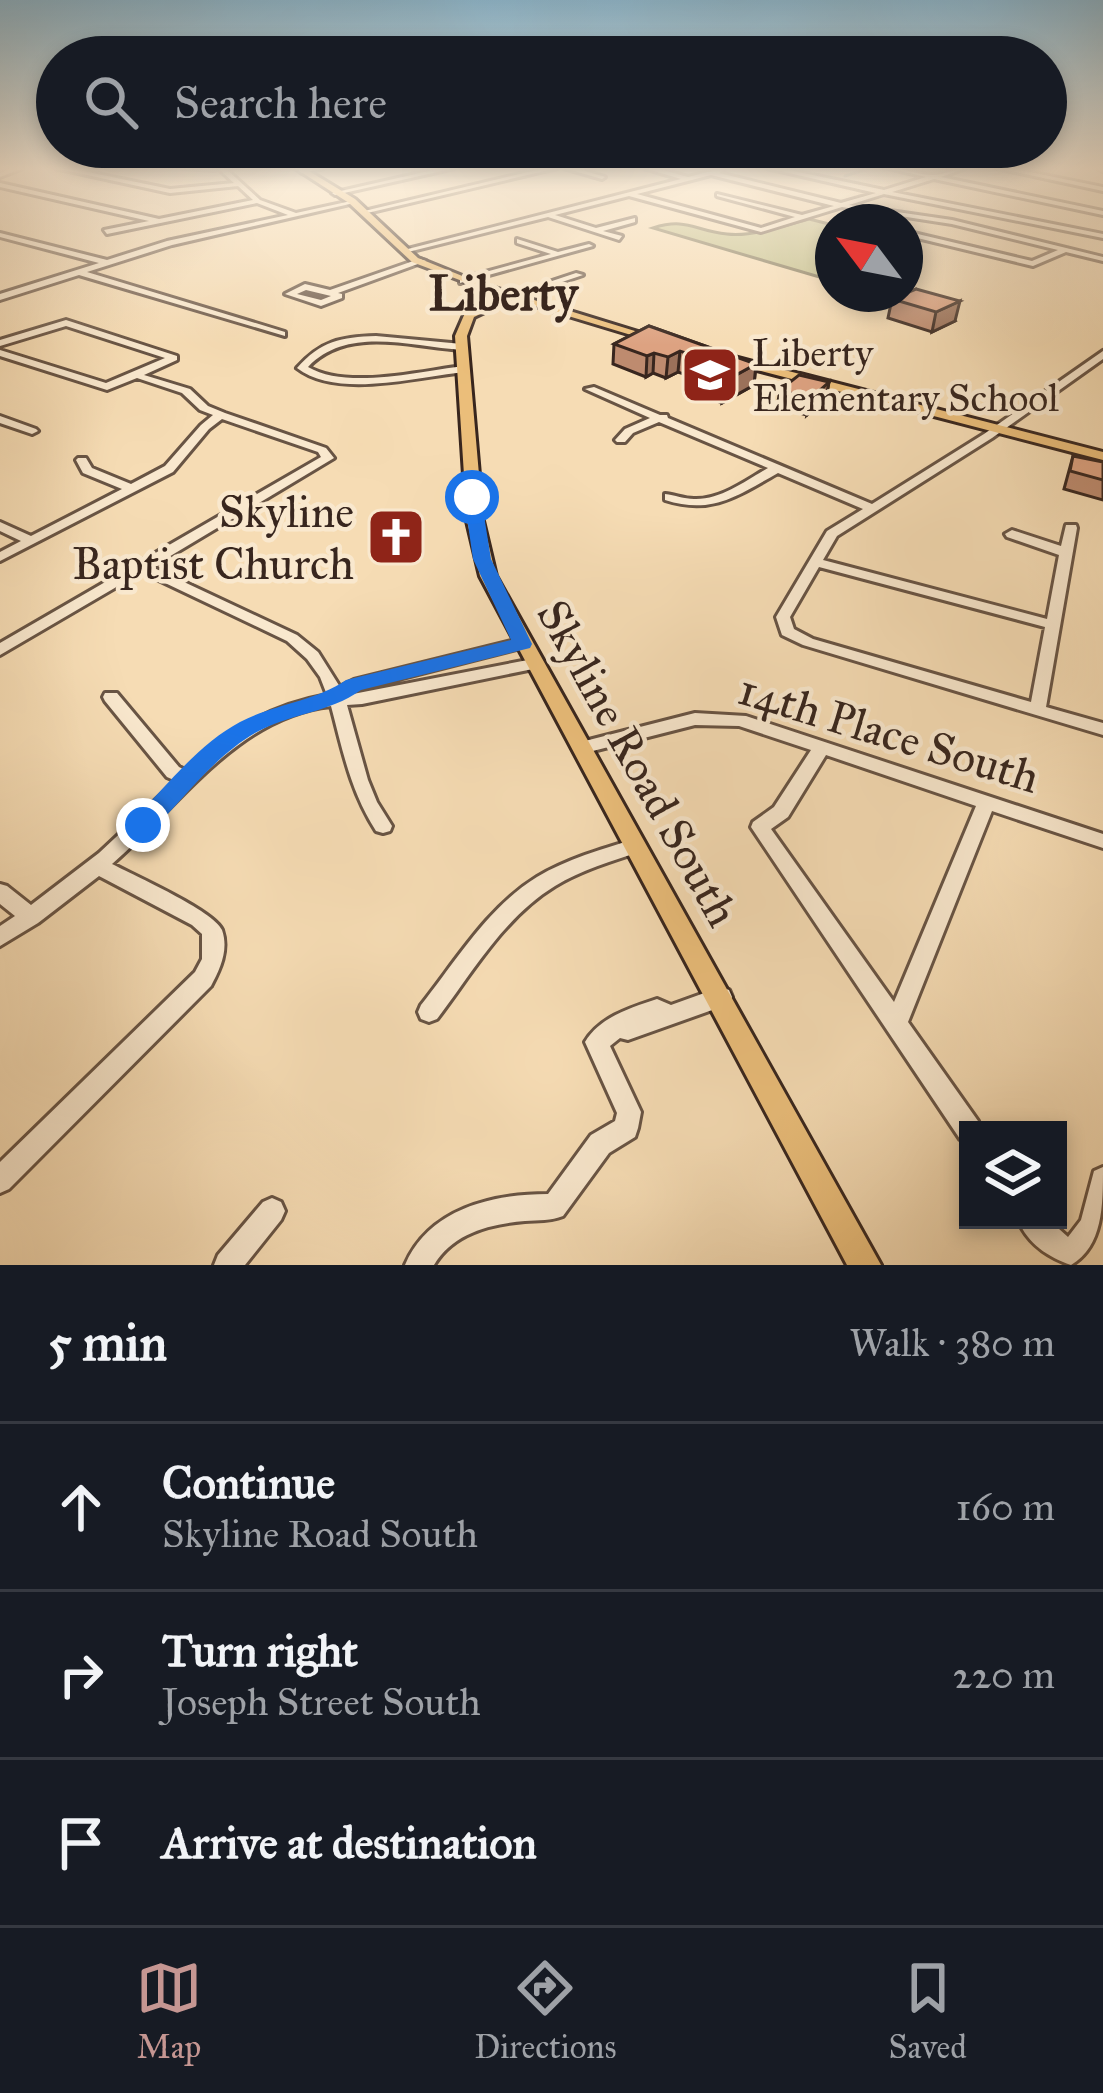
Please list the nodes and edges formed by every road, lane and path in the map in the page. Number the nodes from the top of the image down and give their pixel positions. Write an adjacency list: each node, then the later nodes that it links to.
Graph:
1 (130, 227): 10 (street)
2 (239, 227): 22 (street)
3 (381, 227): 18 (main road)
4 (500, 227): 18 (street)
5 (585, 227): 9 (street)
6 (605, 227): 9 (street)
7 (964, 227): 17 (street)
8 (1063, 227): 12 (street)
9 (594, 230): 14 (street)
10 (107, 232)
11 (0, 235): 22 (street)
12 (1103, 236)
13 (923, 237): 17 (street)
14 (619, 238)
15 (520, 241): 19 (street)
16 (589, 246): 19 (street)
17 (1066, 249): 20 (street)
18 (408, 250): 21 (main road)
19 (558, 254): 25 (street)
20 (1103, 259)
21 (422, 261): 25 (main road); 26 (street)
22 (107, 263): 23 (street)
23 (79, 272): 27 (street); 29 (street)
24 (579, 274): 28 (street)
25 (463, 281): 28 (main road)
26 (329, 292): 26 (street)
27 (0, 294)
28 (511, 296): 30 (main road); 34 (main road)
29 (281, 334)
30 (666, 342)
31 (0, 343): 38 (street)
32 (0, 353): 38 (street)
33 (1103, 354): 36 (street)
34 (463, 358): 34 (street); 62 (main road, Skyline Road South)
35 (722, 358): 44 (main road)
36 (1083, 369): 37 (street); 44 (street)
37 (1103, 373)
38 (142, 376): 40 (street)
39 (590, 389): 41 (street)
40 (221, 415): 49 (street); 59 (street)
41 (663, 417): 45 (street); 48 (street)
42 (0, 419): 43 (street)
43 (32, 431)
44 (996, 431): 46 (main road); 51 (street)
45 (621, 440)
46 (1103, 456)
47 (82, 460): 49 (street)
48 (778, 467): 50 (street); 51 (street)
49 (133, 489): 55 (street)
50 (669, 497)
51 (871, 508): 58 (street)
52 (0, 526): 55 (street)
53 (1071, 528): 56 (street)
54 (1012, 534): 56 (street)
55 (31, 541): 57 (street)
56 (1065, 552): 60 (street)
57 (0, 557)
58 (815, 562): 60 (street); 65 (street)
59 (142, 567): 61 (street); 64 (street)
60 (1053, 625): 65 (street)
61 (0, 650)
62 (528, 654): 64 (street); 68 (main road, Skyline Road South)
63 (111, 697): 69 (street)
64 (336, 698): 69 (street); 71 (street)
65 (1037, 711): 66 (street)
66 (1103, 729)
67 (823, 746): 68 (street, 14th Place South); 70 (street, 14th Place South); 80 (street)
68 (581, 748): 73 (main road, Skyline Road South)
69 (186, 778): 74 (street)
70 (986, 803): 72 (street, 14th Place South); 80 (street)
71 (383, 826)
72 (1103, 842)
73 (635, 846): 78 (main road, Skyline Road South); 79 (street)
74 (98, 866): 76 (street); 82 (street)
75 (0, 892): 76 (street)
76 (31, 917): 77 (street)
77 (0, 937)
78 (722, 997): 87 (street); 88 (main road, Skyline Road South)
79 (429, 1012)
80 (896, 1024): 81 (street)
81 (963, 1121)
82 (0, 1180)
83 (1103, 1180): 85 (street)
84 (272, 1210): 86 (street)
85 (1039, 1229)
86 (228, 1265)
87 (419, 1265)
88 (865, 1265)

